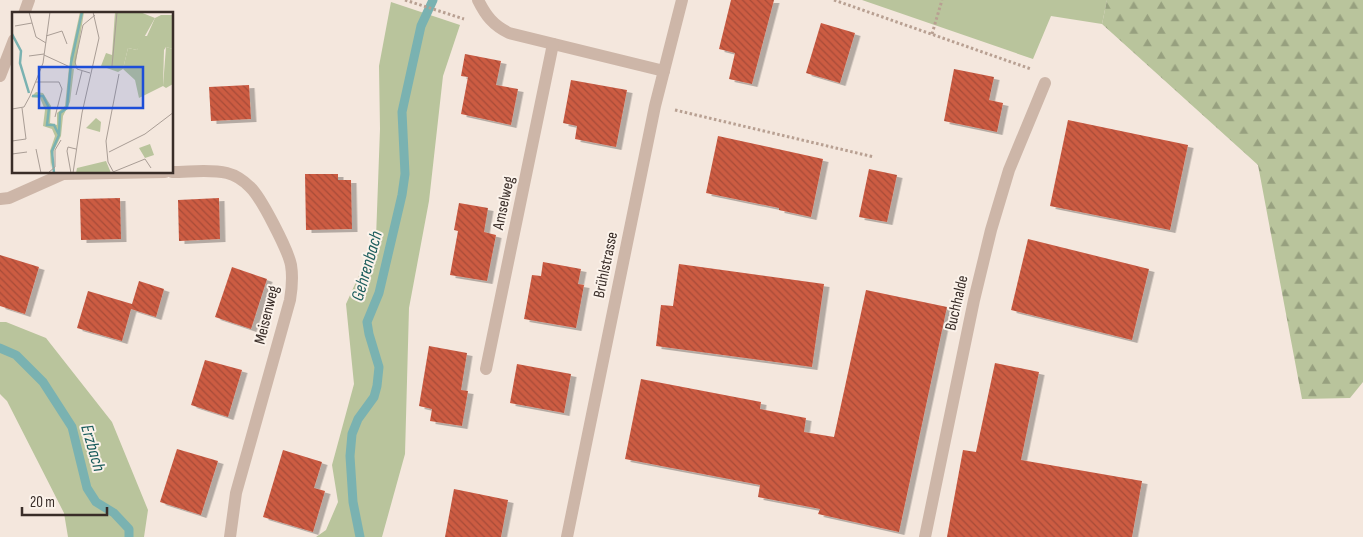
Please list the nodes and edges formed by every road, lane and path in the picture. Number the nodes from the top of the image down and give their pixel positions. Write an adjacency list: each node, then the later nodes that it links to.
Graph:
1 (29, 0): 7 (street)
2 (405, 0): 8 (path)
3 (478, 0): 10 (street)
4 (682, 0): 13 (street, Brühlstrasse)
5 (834, 0): 9 (path)
6 (942, 0): 9 (path)
7 (25, 12)
8 (453, 15)
9 (932, 34): 12 (path)
10 (553, 44): 13 (street); 21 (street, Amselweg)
11 (12, 45): 14 (street)
12 (1020, 66)
13 (664, 71): 16 (street, Brühlstrasse)
14 (0, 76)
15 (1045, 83): 24 (street, Buchhalde)
16 (655, 106): 17 (path); 23 (street, Brühlstrasse)
17 (874, 157)
18 (174, 172): 22 (street, Meisenweg)
19 (64, 174): 20 (street)
20 (0, 200)
21 (486, 369)
22 (230, 537)
23 (568, 537)
24 (925, 537)

